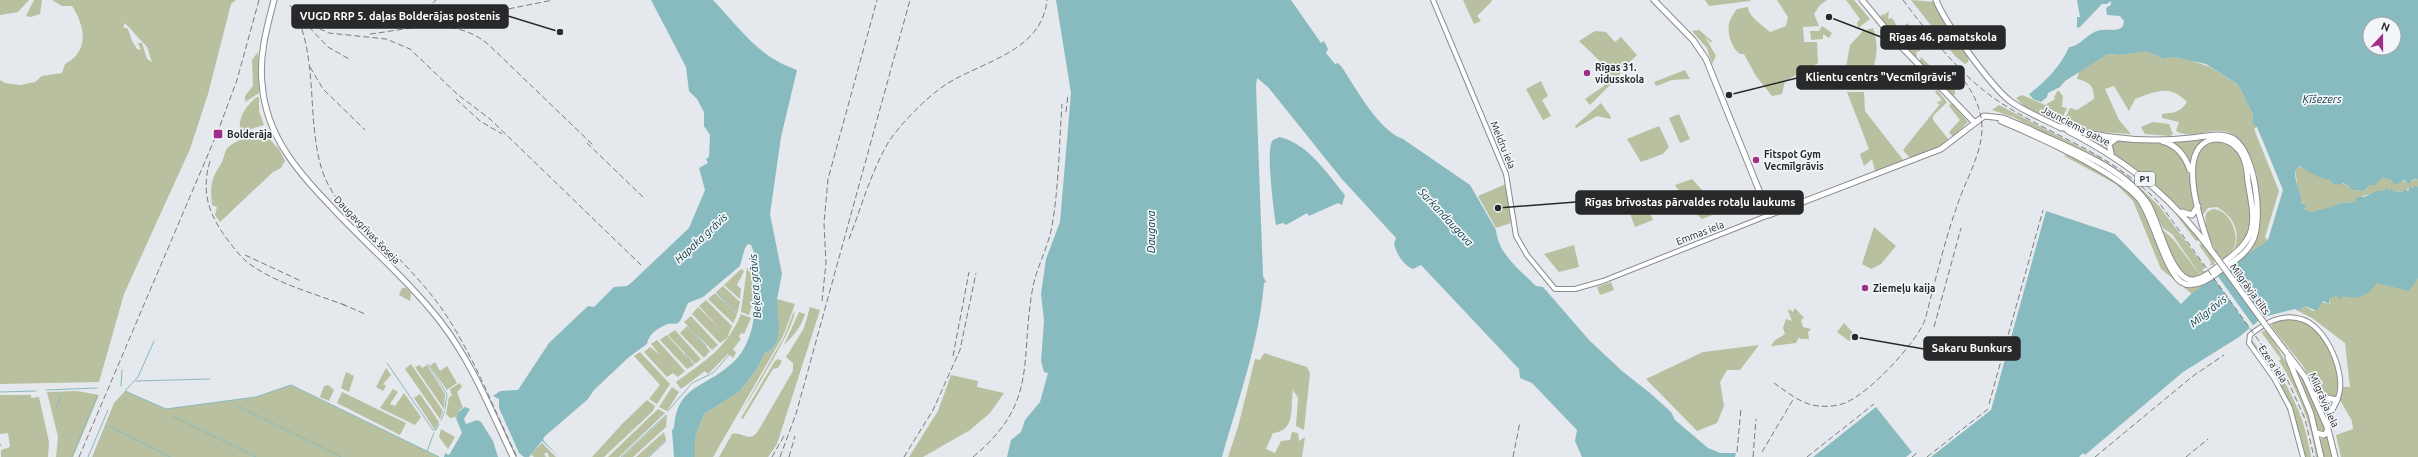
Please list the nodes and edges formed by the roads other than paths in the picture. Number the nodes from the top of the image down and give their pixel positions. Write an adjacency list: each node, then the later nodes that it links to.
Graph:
1 (1433, 0): 18 (street, Meldru iela)
2 (1654, 0): 15 (main road)
3 (1862, 0): 6 (main road)
4 (1936, 0): 7 (main road, Jaunciema gatve / P1)
5 (274, 2): 25 (main road, Daugavgrīvas šoseja)
6 (1974, 122): 10 (main road); 15 (main road, Emmas iela)
7 (2060, 127): 8 (main road, P1); 11 (main road, Jaunciema gatve / P1)
8 (2122, 138): 9 (main road, P1); 11 (main road)
9 (2157, 139): 10 (main road); 12 (main road, P1)
10 (2064, 149): 12 (main road)
11 (2111, 154): 14 (main road, Jaunciema gatve / P1)
12 (2192, 176): 13 (main road, P1)
13 (2198, 206): 14 (main road); 16 (main road, P1)
14 (2176, 208): 16 (main road, Jaunciema gatve / P1)
15 (1769, 215): 18 (street, Emmas iela)
16 (2211, 251): 17 (main road, Jaunciema gatve / P1)
17 (2219, 261): 19 (main road, Mīlgrāvja tilts / P1, bridge)
18 (1558, 291)
19 (2267, 327): 20 (main road, Mīlgrāvja iela / P1)
20 (2287, 355): 21 (main road, Mīlgrāvja iela / P1); 24 (main road, Mīlgrāvja iela / P1)
21 (2311, 391): 22 (main road); 23 (main road, Mīlgrāvja iela / P1)
22 (2337, 400): 23 (main road); 26 (street, Ezera iela)
23 (2328, 429): 24 (main road); 28 (main road, Mīlgrāvja iela / P1)
24 (2317, 433): 27 (main road, Mīlgrāvja iela / P1)
25 (513, 457)
26 (2303, 457)
27 (2321, 457)
28 (2335, 457)

